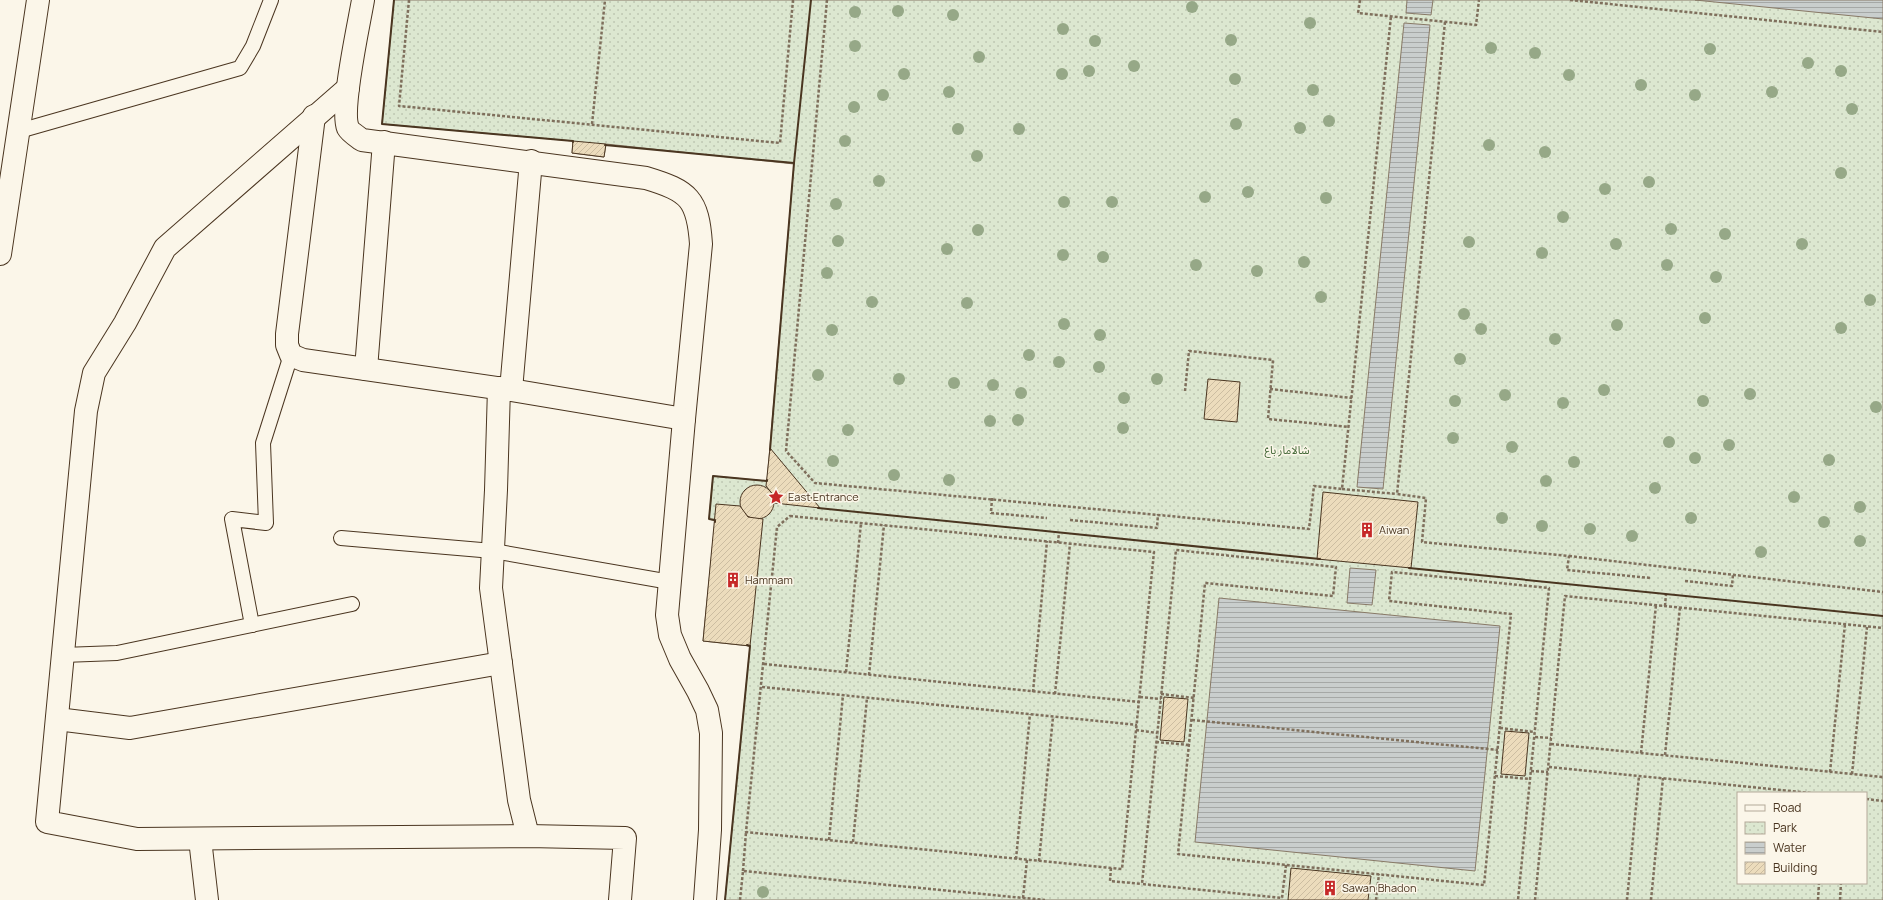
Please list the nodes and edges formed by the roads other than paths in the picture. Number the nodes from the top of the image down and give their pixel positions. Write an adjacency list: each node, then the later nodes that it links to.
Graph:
1 (38, 0): 6 (street)
2 (271, 0): 6 (lane)
3 (363, 0): 4 (street)
4 (348, 88): 5 (street); 7 (street)
5 (314, 116): 10 (street); 19 (street)
6 (19, 131): 9 (street)
7 (384, 142): 8 (street); 11 (street)
8 (531, 161): 12 (street); 13 (street)
9 (0, 254)
10 (291, 356): 11 (street); 18 (lane)
11 (366, 369): 12 (street)
12 (505, 389): 13 (street); 15 (street)
13 (684, 419): 16 (street)
14 (341, 538): 15 (lane)
15 (493, 551): 16 (lane); 20 (street)
16 (670, 582): 26 (street)
17 (352, 604): 18 (lane)
18 (252, 625): 19 (lane)
19 (63, 655): 21 (street)
20 (501, 663): 21 (street); 22 (street)
21 (57, 719): 23 (street)
22 (528, 836): 23 (street); 25 (street)
23 (200, 839): 24 (street)
24 (206, 900)
25 (620, 900)
26 (705, 900)

